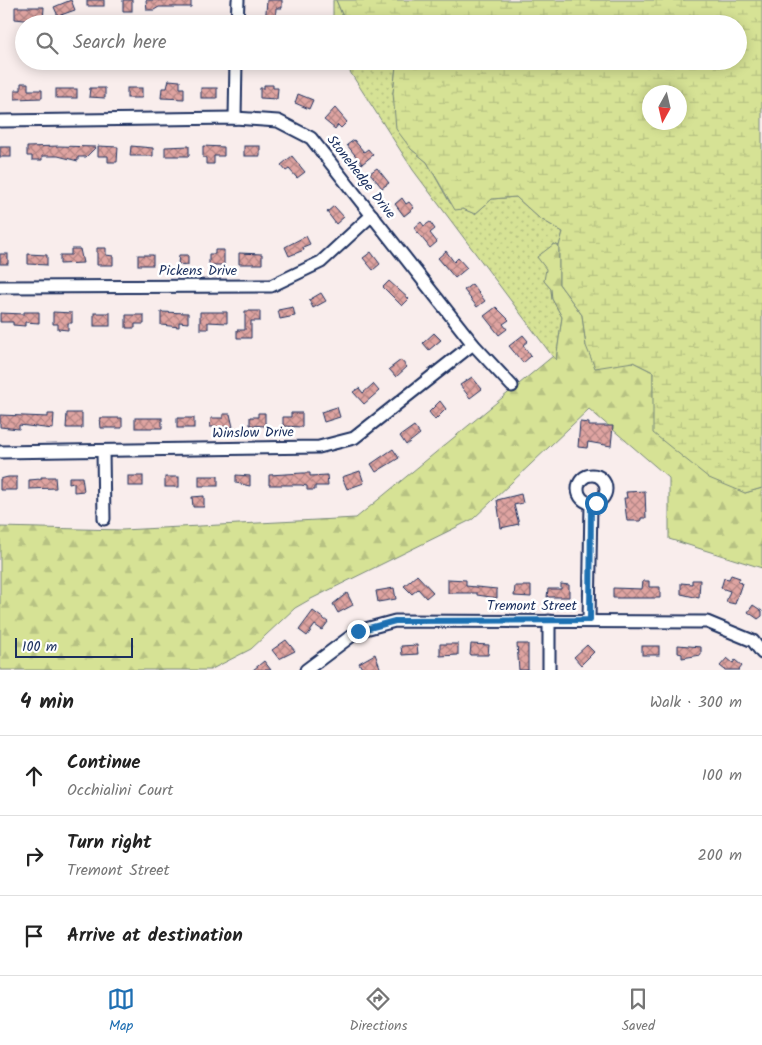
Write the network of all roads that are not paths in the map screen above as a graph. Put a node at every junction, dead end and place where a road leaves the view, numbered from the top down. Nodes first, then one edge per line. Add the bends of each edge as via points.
1 (238, 0) edge
2 (238, 15) edge
3 (236, 70) edge
4 (235, 118) junction
5 (0, 121) edge
6 (372, 215) junction
7 (0, 287) edge
8 (473, 344) junction
9 (512, 386) dead end
10 (103, 451) junction
11 (0, 452) edge
12 (591, 503) dead end
13 (104, 519) dead end
14 (590, 620) junction
15 (549, 621) junction
16 (762, 654) edge
17 (306, 670) edge
18 (549, 670) edge

1 - 2 street
3 - 4 street
4 - 5 street, Stonehedge Drive
4 - 6 street, Stonehedge Drive via 278,121 312,138
6 - 7 street, Pickens Drive via 321,262 271,286
6 - 8 street, Stonehedge Drive
8 - 9 street, Stonehedge Drive
8 - 10 street, Winslow Drive via 354,438 319,447
10 - 11 street, Winslow Drive
10 - 13 street
12 - 14 street
14 - 15 street, Tremont Street
14 - 16 street, Tremont Street via 707,622 753,641
15 - 17 street, Tremont Street via 395,621 358,631
15 - 18 street

